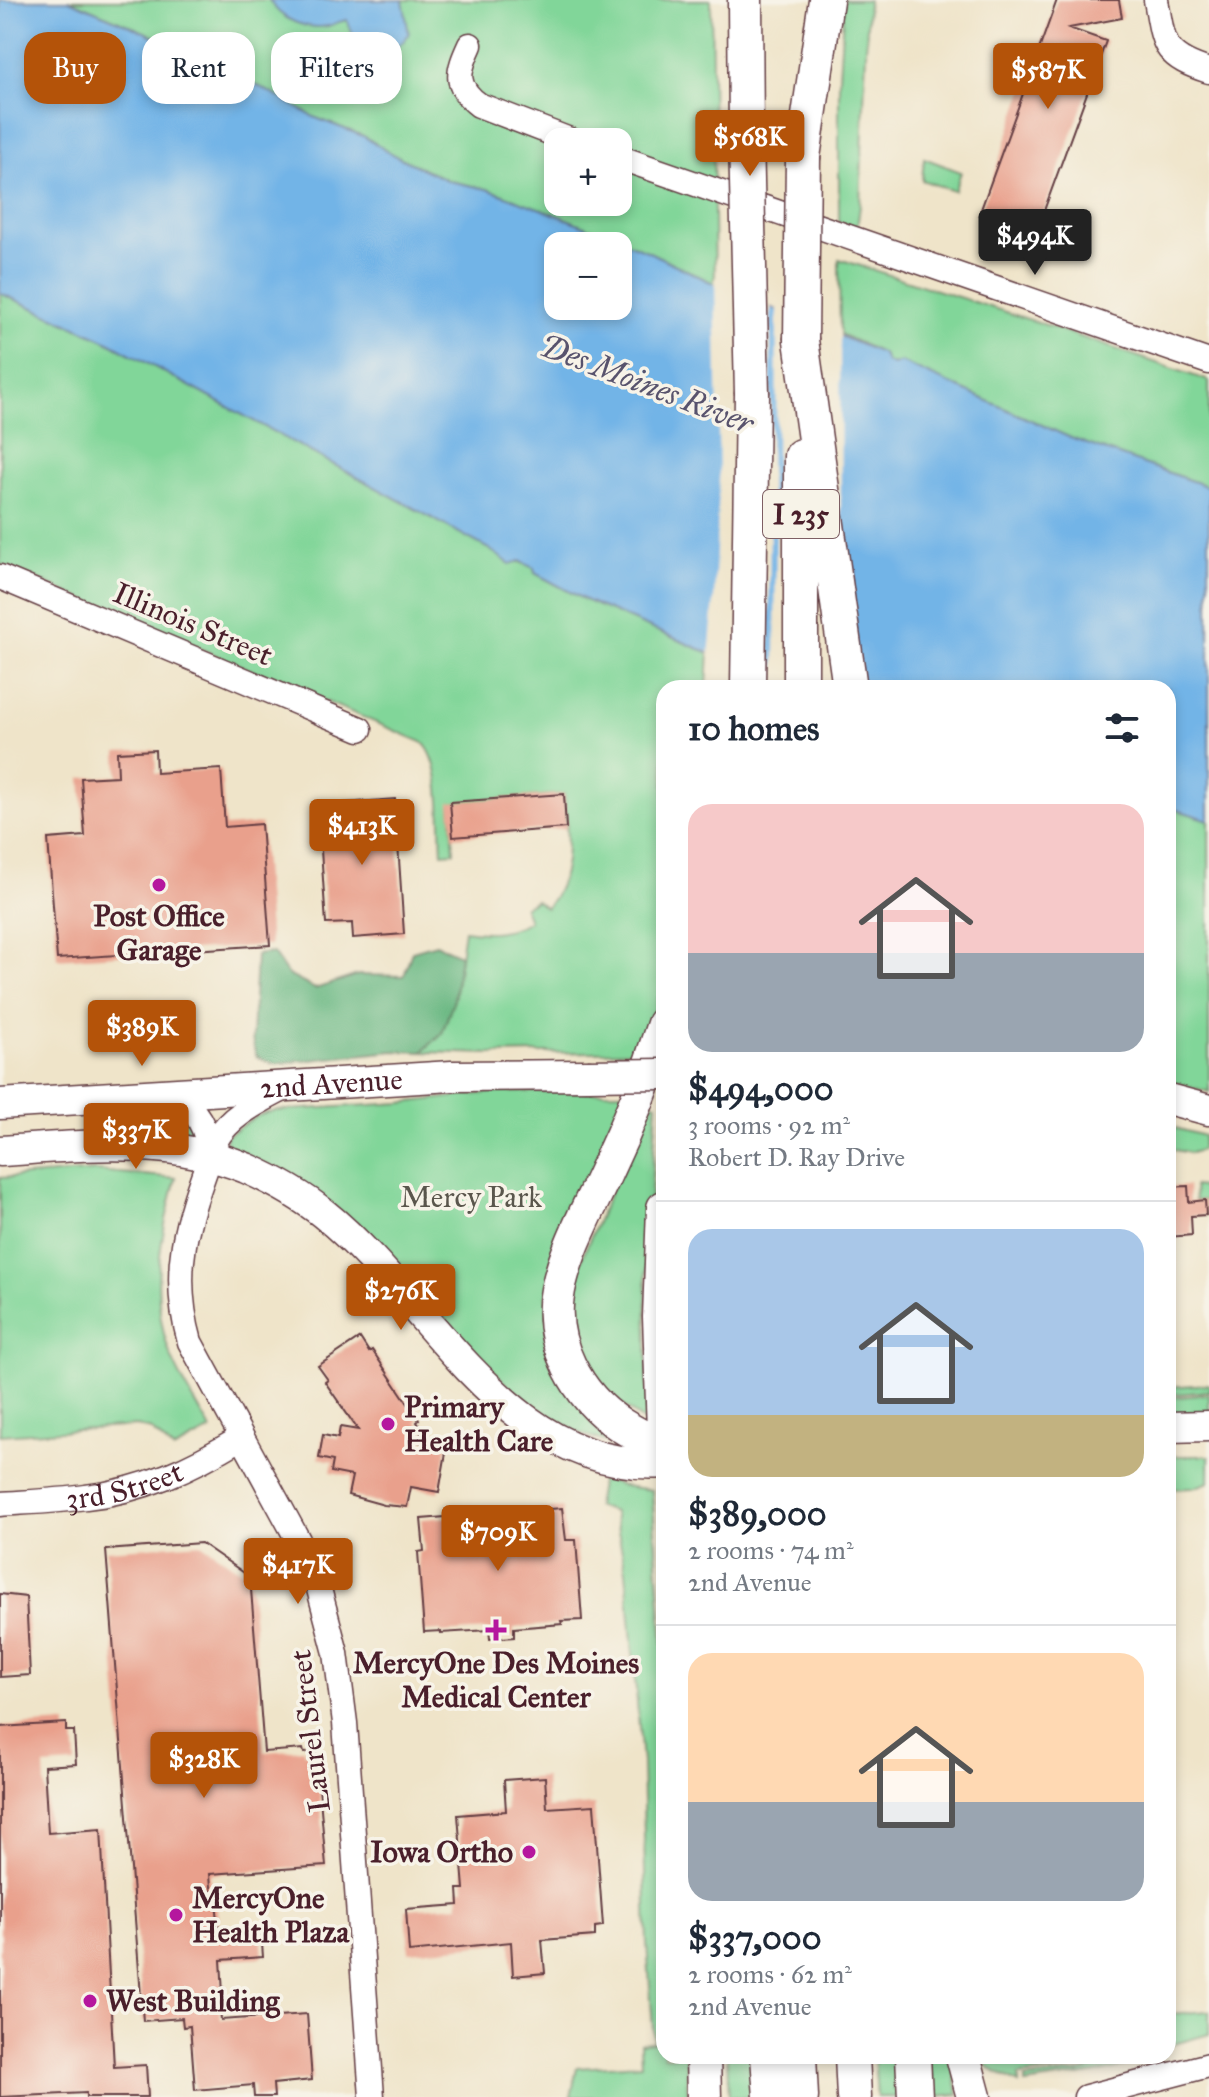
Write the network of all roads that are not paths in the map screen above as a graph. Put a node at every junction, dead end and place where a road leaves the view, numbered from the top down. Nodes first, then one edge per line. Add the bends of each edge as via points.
1 (802, 0) edge
2 (826, 0) edge
3 (1156, 0) edge
4 (745, 2) edge
5 (470, 45) dead end
6 (1209, 71) edge
7 (544, 130) edge
8 (803, 157) junction
9 (632, 162) edge
10 (801, 340) junction
11 (1209, 362) edge
12 (0, 577) edge
13 (750, 637) junction
14 (728, 680) edge
15 (748, 680) edge
16 (801, 680) edge
17 (849, 680) edge
18 (360, 729) dead end
19 (656, 1048) edge
20 (656, 1074) edge
21 (288, 1086) junction
22 (173, 1093) junction
23 (86, 1098) junction
24 (1176, 1101) edge
25 (0, 1104) edge
26 (1209, 1110) edge
27 (65, 1147) junction
28 (0, 1151) edge
29 (210, 1156) junction
30 (1209, 1426) edge
31 (1176, 1427) edge
32 (241, 1438) junction
33 (656, 1444) edge
34 (656, 1463) edge
35 (0, 1504) edge
36 (703, 2064) edge
37 (769, 2064) edge
38 (799, 2064) edge
39 (852, 2064) edge
40 (913, 2064) edge
41 (965, 2064) edge
42 (1209, 2065) edge
43 (372, 2097) edge
44 (704, 2097) edge
45 (771, 2097) edge
46 (801, 2097) edge
47 (854, 2097) edge
48 (915, 2097) edge
49 (974, 2097) edge
50 (1086, 2097) edge

1 - 8 highway, I 235
2 - 8 highway
3 - 6 street via 1163,38 1176,58
4 - 13 highway, I 235, bridge
5 - 7 street via 459,74 470,98
8 - 10 highway, I 235, bridge
9 - 11 street
10 - 16 highway, I 235
10 - 17 highway
12 - 18 street, Illinois Street
13 - 14 highway
13 - 15 highway, I 235
19 - 33 highway via 557,1290 562,1351 582,1389 619,1424
20 - 21 main road, 2nd Avenue, bridge via 452,1076
21 - 22 main road, 2nd Avenue
21 - 29 street, Laurel Street via 223,1128
22 - 23 main road, 2nd Avenue
22 - 29 street via 203,1125
23 - 25 main road, 2nd Avenue
23 - 27 main road
24 - 26 main road
27 - 28 main road
27 - 29 main road via 136,1144
29 - 32 street, Laurel Street via 181,1253 179,1288 190,1342
29 - 34 main road via 281,1185 323,1213 523,1420 607,1460
30 - 31 main road
32 - 35 street, 3rd Street via 149,1483 88,1497
32 - 43 street, Laurel Street via 298,1540 319,1589 336,1653
36 - 44 highway
37 - 45 highway
38 - 46 highway
39 - 47 highway
40 - 48 highway
41 - 49 highway
42 - 50 street

